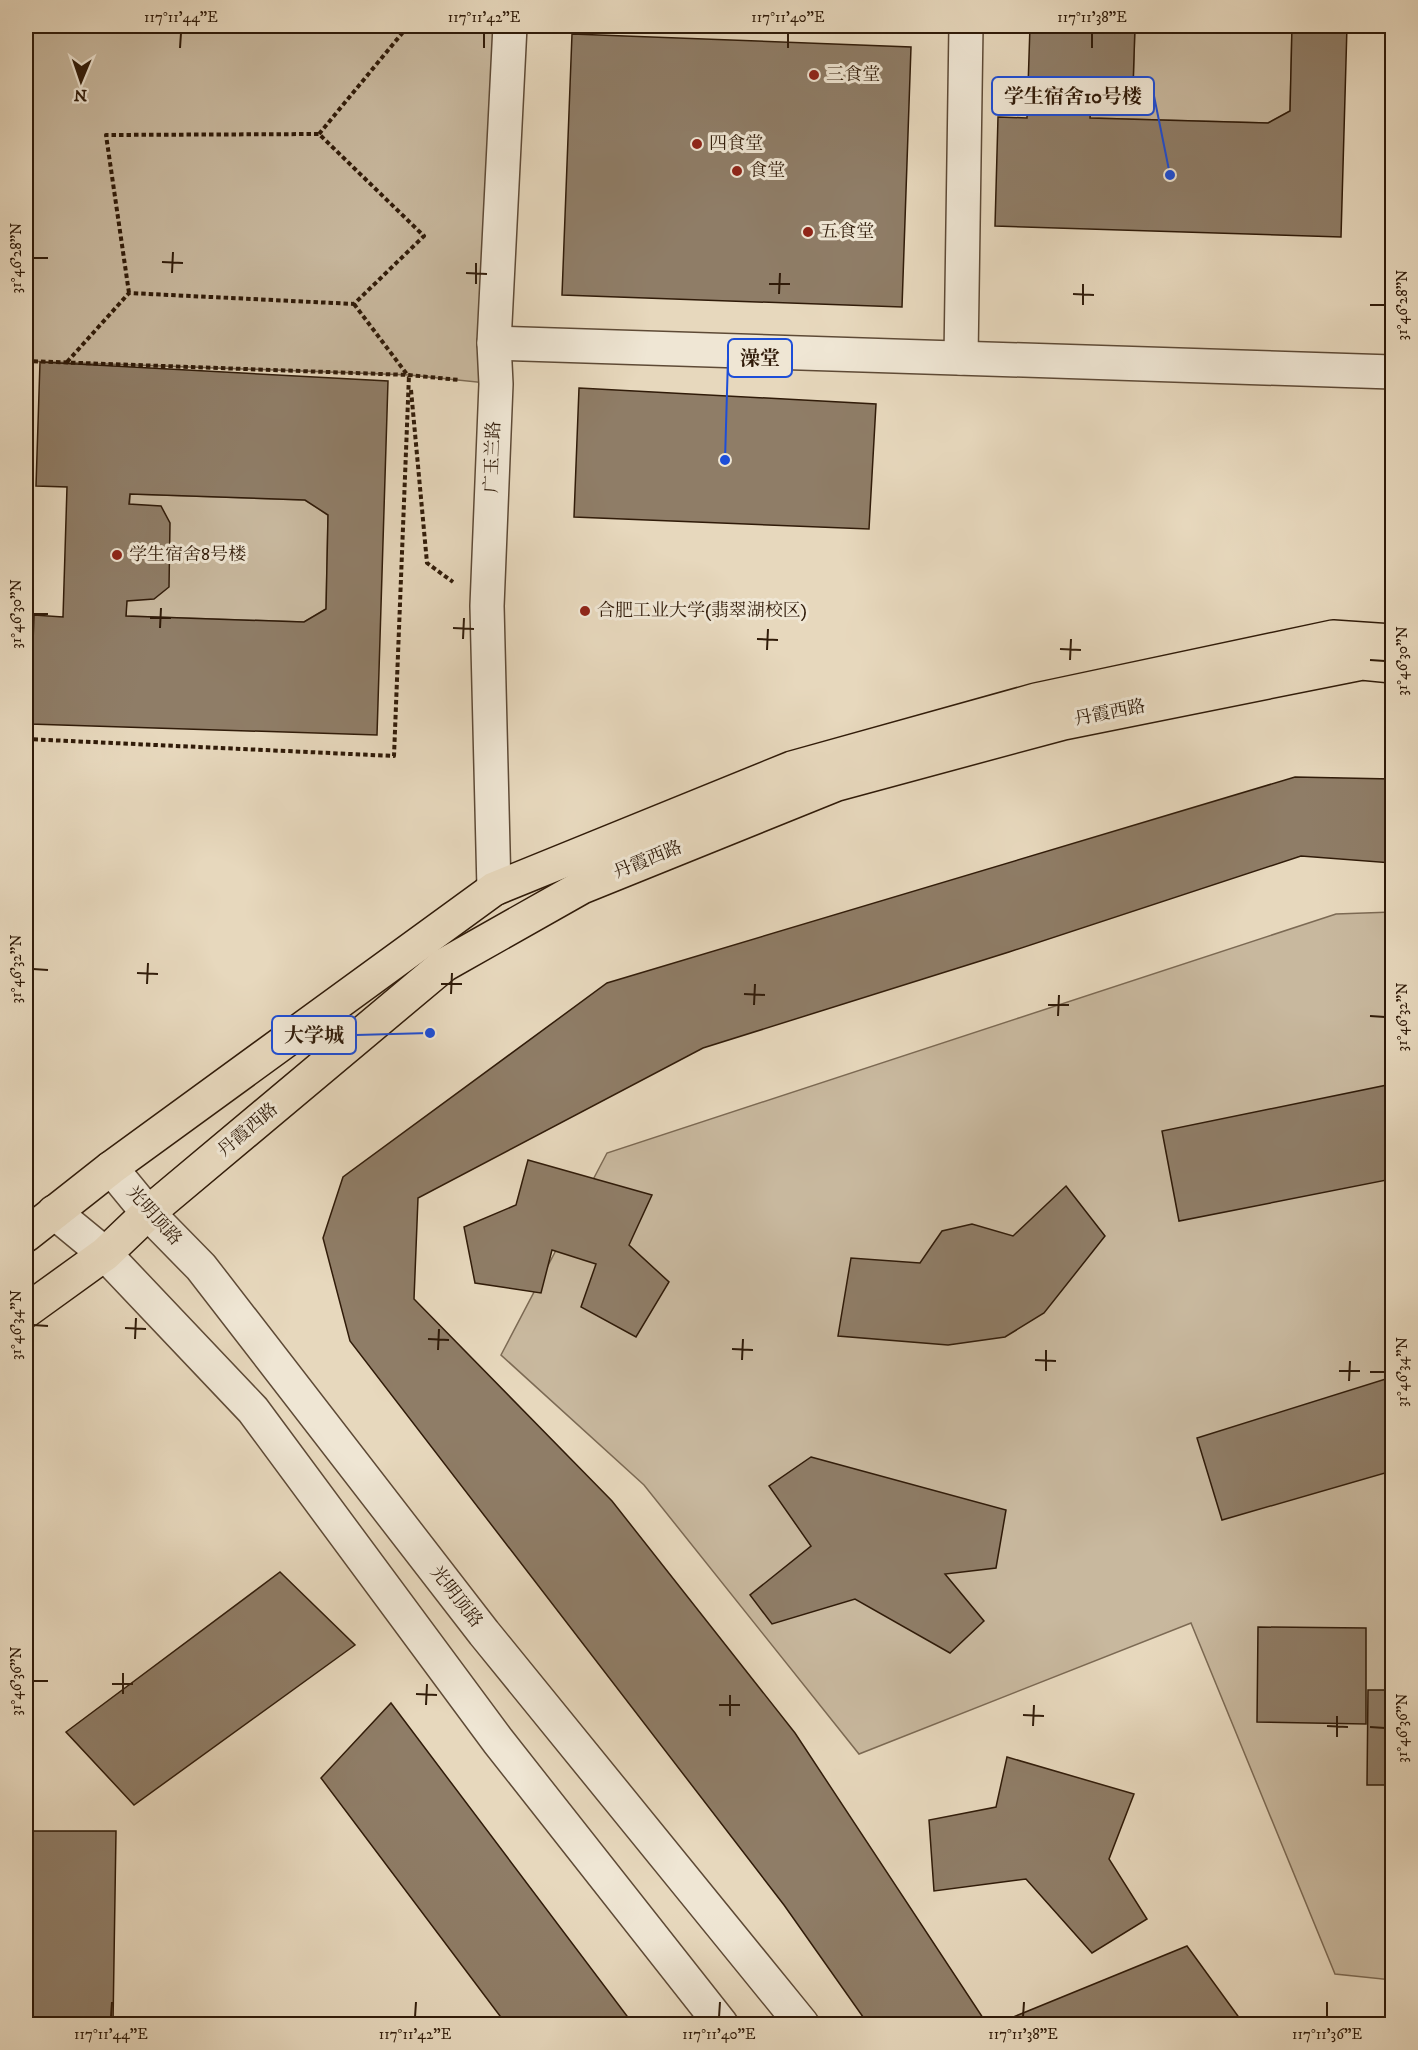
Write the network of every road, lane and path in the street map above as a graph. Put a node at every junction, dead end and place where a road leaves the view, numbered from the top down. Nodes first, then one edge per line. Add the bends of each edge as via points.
1 (27, 26) edge
2 (408, 26) edge
3 (510, 26) edge
4 (966, 26) edge
5 (26, 61) edge
6 (318, 134) junction
7 (129, 293) junction
8 (354, 304) junction
9 (494, 343) junction
10 (960, 358) junction
11 (26, 361) edge
12 (67, 362) junction
13 (1392, 372) edge
14 (409, 375) junction
15 (496, 384) junction
16 (488, 606) junction
17 (1392, 641) edge
18 (1392, 666) edge
19 (26, 739) edge
20 (494, 889) junction
21 (111, 1168) junction
22 (54, 1212) junction
23 (148, 1213) junction
24 (26, 1235) edge
25 (105, 1254) junction
26 (26, 1311) edge
27 (721, 2025) edge
28 (802, 2025) edge

1 - 5 path
2 - 6 path
3 - 9 street, 广玉兰路
4 - 10 street
6 - 7 path via 106,135
6 - 8 path via 424,236
7 - 8 path
7 - 12 path
8 - 14 path
9 - 10 street
9 - 15 street, 广玉兰路
10 - 13 street
11 - 12 path
12 - 14 path
14 - 15 path
14 - 16 path via 427,563
14 - 19 path via 394,756
15 - 16 street, 广玉兰路
16 - 20 street, 广玉兰路
17 - 20 main road, 丹霞西路 via 1333,637 1024,704 792,768
18 - 23 main road, 丹霞西路 via 1362,663 1051,726 837,784 582,887 444,965
20 - 21 main road, 丹霞西路
21 - 22 main road, 丹霞西路
21 - 23 street, 光明顶路
22 - 24 main road, 丹霞西路
22 - 25 street
23 - 25 main road, 丹霞西路
23 - 28 street, 光明顶路 via 201,1267 484,1633
25 - 26 main road, 丹霞西路
25 - 27 street via 253,1410 498,1741

